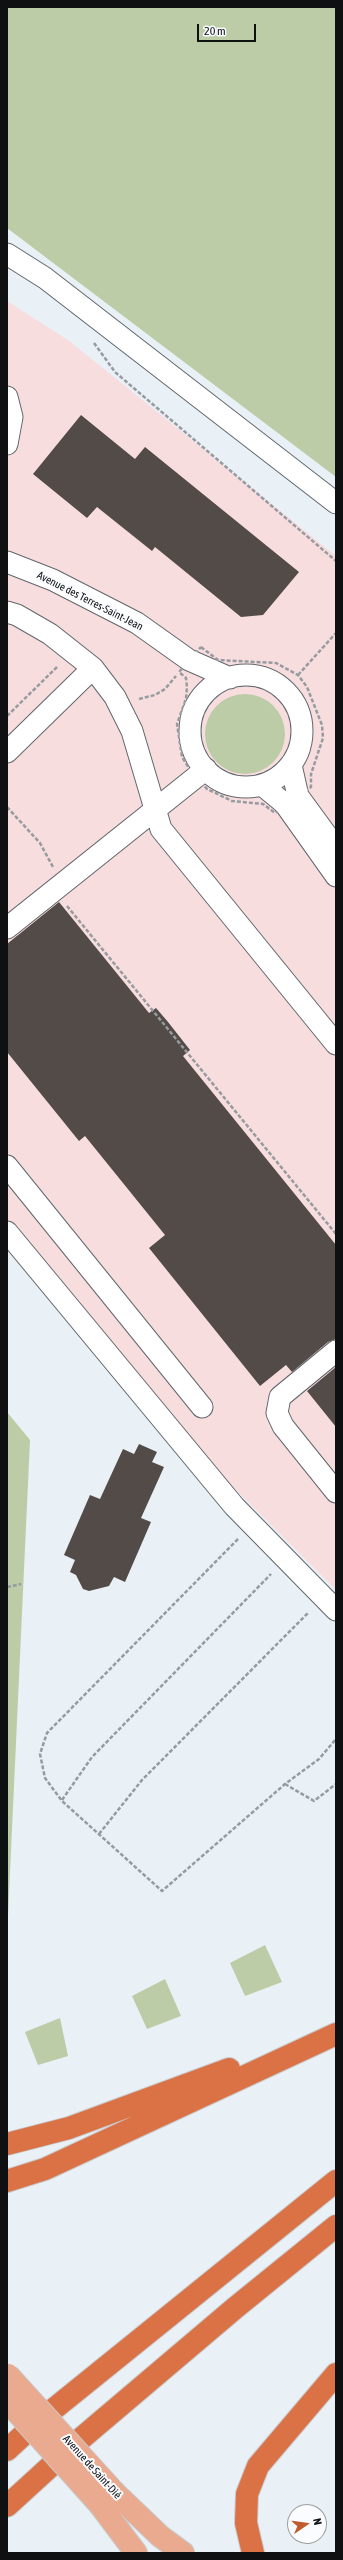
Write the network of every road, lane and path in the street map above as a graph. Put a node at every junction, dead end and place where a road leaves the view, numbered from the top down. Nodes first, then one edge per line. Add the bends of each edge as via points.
1 (7, 254) edge
2 (91, 340) dead end
3 (7, 397) edge
4 (7, 444) edge
5 (336, 504) edge
6 (336, 561) edge
7 (7, 562) edge
8 (7, 612) edge
9 (336, 633) edge
10 (63, 662) dead end
11 (184, 666) junction
12 (93, 668) junction
13 (298, 675) junction
14 (230, 678) junction
15 (203, 696) junction
16 (118, 704) junction
17 (7, 716) edge
18 (7, 752) edge
19 (291, 765) junction
20 (201, 773) junction
21 (262, 785) junction
22 (292, 800) junction
23 (7, 807) edge
24 (154, 811) junction
25 (336, 848) edge
26 (72, 876) junction
27 (336, 876) edge
28 (54, 890) junction
29 (7, 928) edge
30 (336, 1044) edge
31 (7, 1166) edge
32 (7, 1232) edge
33 (336, 1234) edge
34 (336, 1351) edge
35 (202, 1407) dead end
36 (336, 1492) edge
37 (252, 1525) junction
38 (286, 1559) junction
39 (21, 1584) dead end
40 (7, 1587) edge
41 (330, 1604) edge
42 (336, 1739) edge
43 (285, 1784) junction
44 (336, 1784) edge
45 (62, 1800) junction
46 (99, 1834) junction
47 (336, 2034) edge
48 (316, 2042) junction
49 (7, 2144) edge
50 (336, 2181) edge
51 (7, 2182) edge
52 (336, 2226) edge
53 (336, 2374) edge
54 (7, 2375) edge
55 (7, 2401) edge
56 (7, 2450) edge
57 (108, 2499) junction
58 (7, 2506) edge
59 (136, 2553) edge
60 (183, 2553) edge
61 (253, 2553) edge

1 - 5 street via 45,278
2 - 6 path via 115,372
3 - 4 street via 12,417
7 - 11 street, Avenue des Terres-Saint-Jean via 53,580 138,623
8 - 12 street via 50,634
9 - 13 path
10 - 17 path
11 - 13 path via 201,647 218,660 276,663
11 - 14 street, Avenue des Terres-Saint-Jean
11 - 15 street
11 - 16 path via 165,689 154,695
11 - 20 path via 187,687 177,724 178,739 182,757
12 - 16 street
12 - 18 street
13 - 22 path via 316,708 323,738 311,774 311,787
14 - 15 street via 215,685
14 - 19 street via 254,676 268,680 281,687 291,698 298,711 302,730 300,748
15 - 20 street via 195,710 191,725 192,741
16 - 24 street via 132,731
19 - 21 street via 282,774
19 - 22 street
20 - 21 street via 231,785
20 - 22 path via 207,789 232,801 263,804 275,813
20 - 24 street
21 - 22 street
22 - 25 street
22 - 27 street
23 - 26 path via 40,843 58,875
24 - 26 street
24 - 30 street via 160,829
26 - 28 street
28 - 29 street
28 - 33 path
31 - 35 street
32 - 37 street
34 - 36 street via 280,1397 277,1413 283,1426
37 - 38 street
37 - 45 path via 47,1732 40,1754 45,1778
38 - 41 street
38 - 45 path via 92,1757
39 - 40 path
41 - 46 path via 142,1780
42 - 43 path via 319,1758
43 - 44 path via 314,1801
43 - 46 path via 162,1891
45 - 46 path
47 - 48 highway
48 - 49 highway via 192,2081 69,2128
48 - 51 highway via 45,2169
50 - 56 highway
52 - 58 highway via 77,2442
53 - 61 highway via 258,2466 247,2494 246,2523
54 - 57 main road, Avenue de Saint-Dié, bridge
55 - 57 main road, Avenue de Saint-Dié, bridge
57 - 59 main road, Avenue de Saint-Dié
57 - 60 main road, Avenue de Saint-Dié

